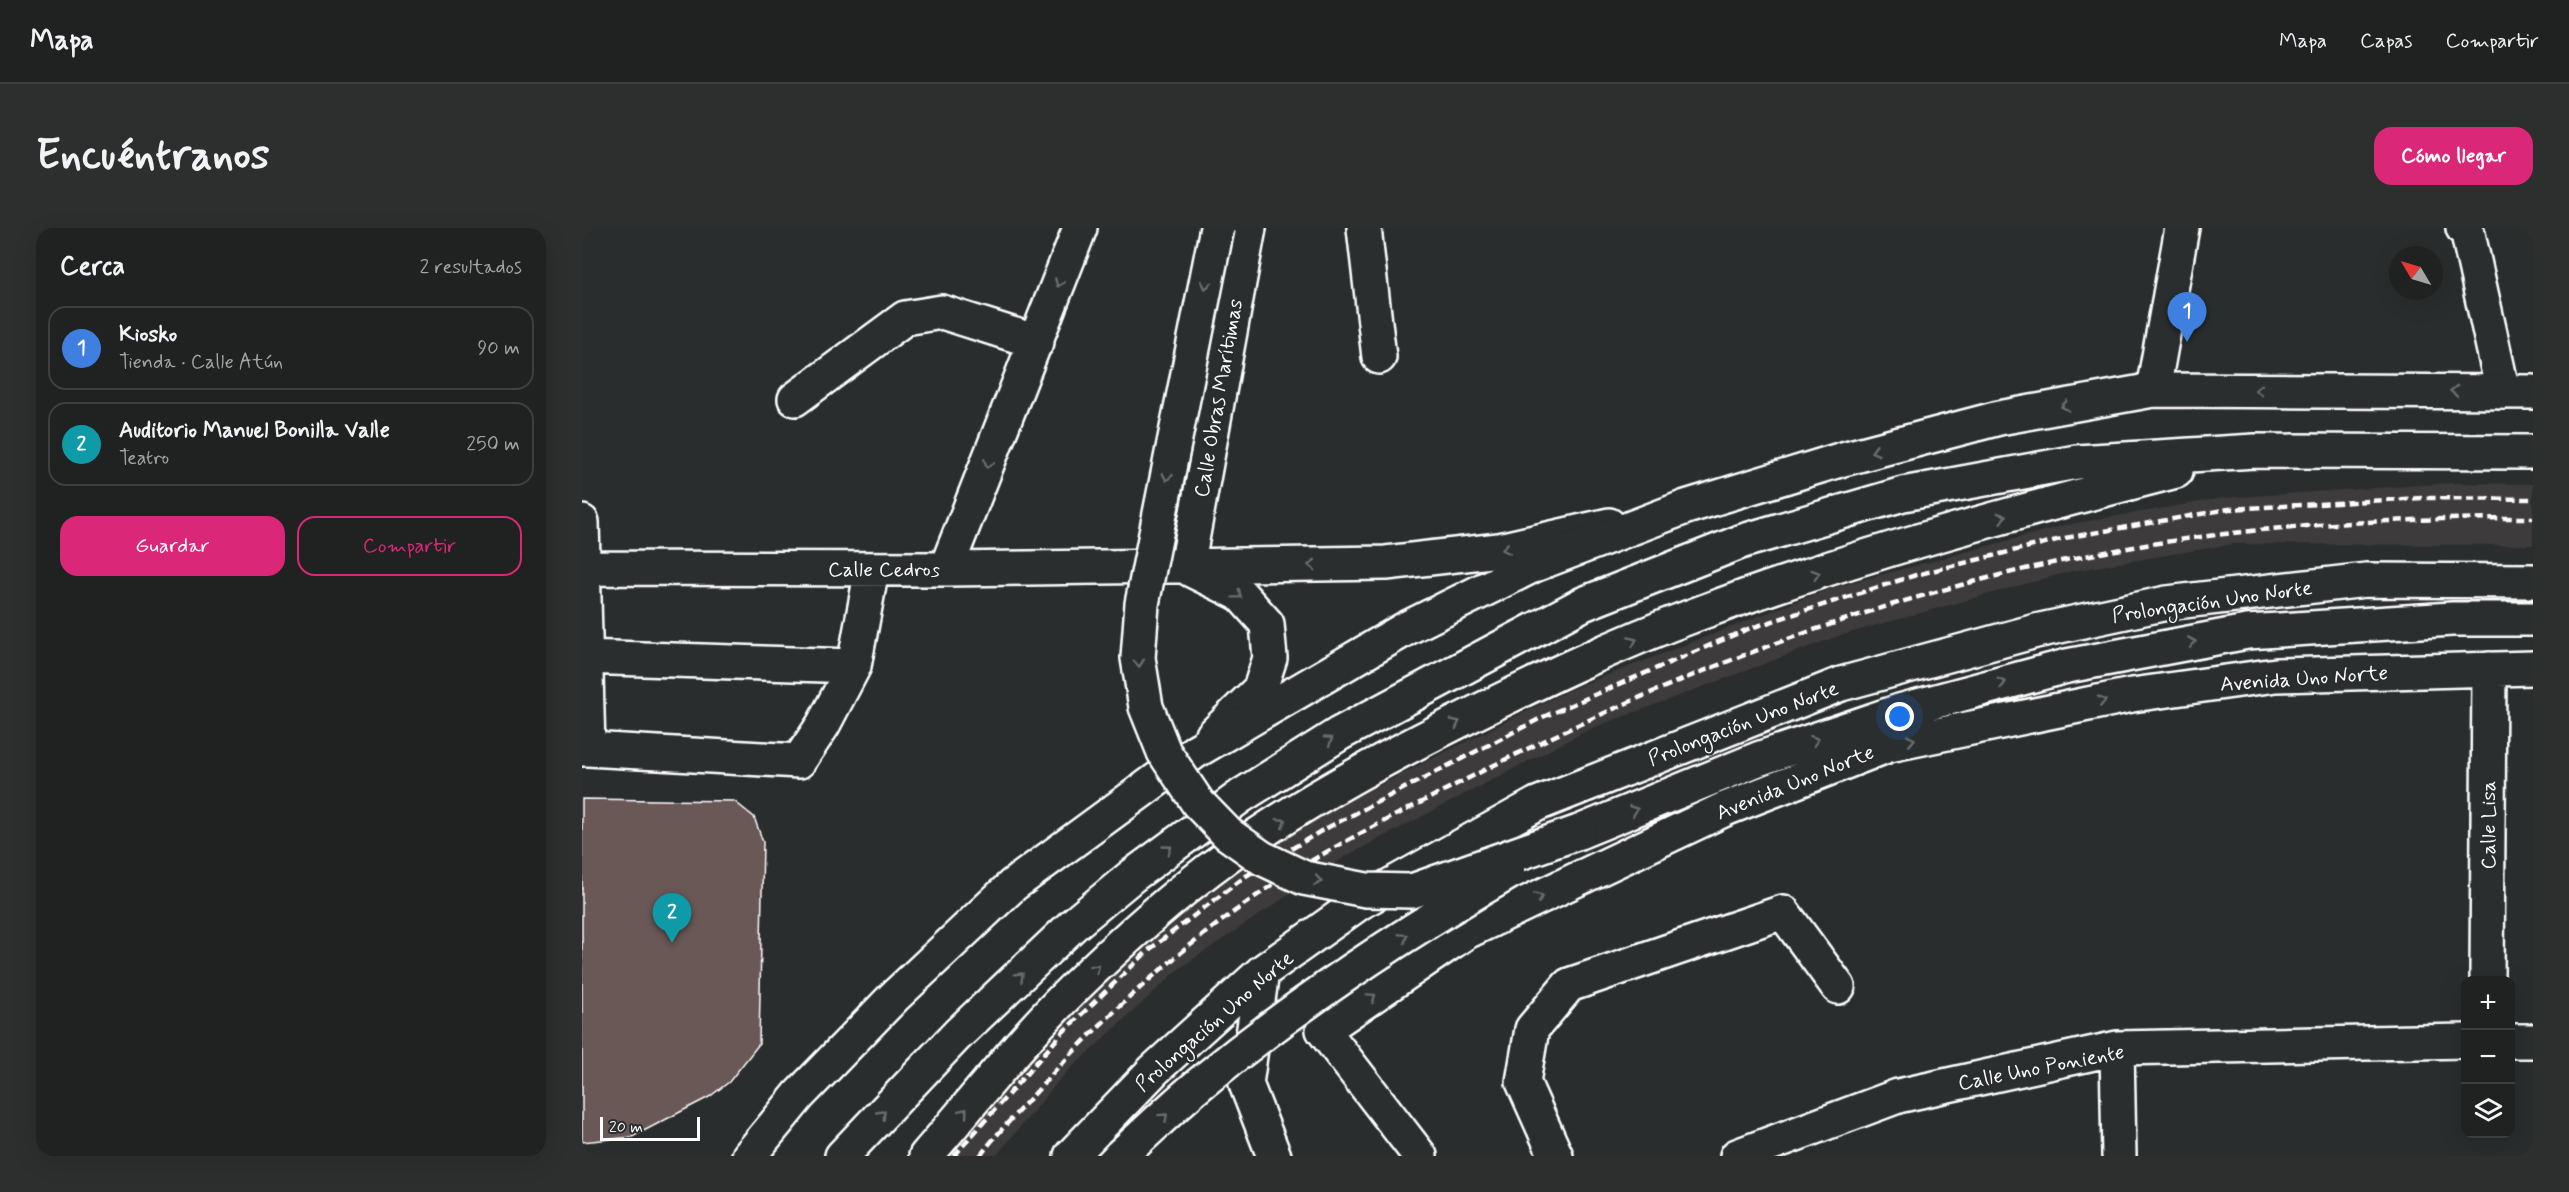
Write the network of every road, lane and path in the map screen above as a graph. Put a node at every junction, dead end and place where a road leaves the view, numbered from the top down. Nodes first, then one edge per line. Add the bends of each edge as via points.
1 (1080, 228) edge
2 (1217, 228) edge
3 (1249, 228) edge
4 (1364, 228) edge
5 (2182, 228) edge
6 (2463, 228) edge
7 (1037, 342) junction
8 (1379, 357) dead end
9 (2152, 390) junction
10 (2518, 392) edge
11 (795, 399) dead end
12 (2254, 451) junction
13 (2533, 452) edge
14 (1686, 507) junction
15 (582, 522) edge
16 (1187, 567) junction
17 (583, 568) edge
18 (872, 568) junction
19 (946, 569) junction
20 (2533, 581) edge
21 (2533, 619) edge
22 (584, 658) edge
23 (854, 666) junction
24 (2533, 668) edge
25 (2489, 669) junction
26 (585, 749) edge
27 (1196, 751) junction
28 (1580, 832) junction
29 (1262, 972) junction
30 (2487, 976) edge
31 (1838, 987) dead end
32 (2461, 1041) edge
33 (2515, 1041) edge
34 (2533, 1041) edge
35 (2117, 1048) junction
36 (748, 1156) edge
37 (842, 1156) edge
38 (926, 1156) edge
39 (1071, 1156) edge
40 (1120, 1156) edge
41 (1274, 1156) edge
42 (1420, 1156) edge
43 (1556, 1156) edge
44 (1737, 1156) edge
45 (2119, 1156) edge

1 -> 7 street
2 -> 28 street, bridge via 1142,604 1138,658 1146,706 1164,752 1198,803 1228,834 1262,858 1304,878 1366,890 1412,891
3 - 16 street, Calle Obras Marítimas
4 - 8 street
5 - 9 street
6 - 10 street
7 - 11 street via 942,312 905,318
7 -> 19 street
10 -> 9 street
9 -> 14 street via 1999,418 1843,459
12 - 13 street
37 -> 12 street via 957,1035 1073,925 1132,876 1240,796 1339,734 1583,604 1743,541 1903,494 2077,462
38 -> 12 street via 1069,992 1143,924 1226,857 1403,749 1540,681 1698,613 1936,536
14 -> 16 street, Calle Cedros via 1499,550 1386,563
14 - 27 street via 1534,565 1407,628
15 - 17 street
16 - 19 street, Calle Cedros
16 -> 27 street via 1240,594 1266,624 1270,658 1260,689
17 - 18 street, Calle Cedros
17 - 22 street
18 - 19 street, Calle Cedros
18 - 23 street
20 - 29 street, Prolongación Uno Norte via 2366,580 2167,603 2036,631 1841,684 1537,804 1359,903
28 -> 21 street via 1758,759 1903,710 2067,666 2247,632
22 - 23 street
22 - 26 street
23 - 26 street via 799,761
24 - 25 street, Avenida Uno Norte
25 - 30 street, Calle Lisa
42 -> 25 street, Avenida Uno Norte via 1323,1030 1466,932 1725,809 1888,745 2132,695 2276,675
27 - 36 street via 1012,885 886,1005
40 -> 28 street, bridge via 1201,1083 1300,1007 1445,910
29 - 39 street, Prolongación Uno Norte via 1154,1070
29 - 41 street via 1246,1084
31 - 43 street via 1783,912 1569,985 1532,1029 1523,1082
32 - 35 street, Calle Uno Poniente
33 - 34 street
35 - 44 street, Calle Uno Poniente via 1898,1096
35 - 45 street

